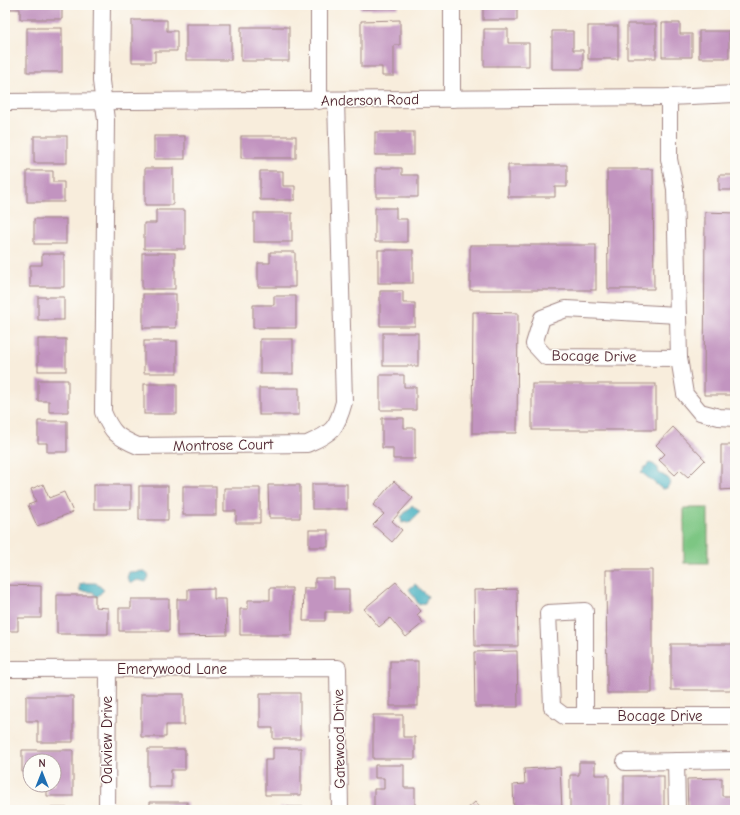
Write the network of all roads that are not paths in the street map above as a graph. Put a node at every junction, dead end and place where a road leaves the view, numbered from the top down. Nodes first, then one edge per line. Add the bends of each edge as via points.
1 (102, 5) edge
2 (319, 5) edge
3 (452, 5) edge
4 (735, 94) edge
5 (669, 97) junction
6 (452, 99) junction
7 (336, 100) junction
8 (319, 101) junction
9 (5, 102) edge
10 (104, 102) junction
11 (678, 315) junction
12 (679, 358) junction
13 (735, 418) edge
14 (338, 668) joint
15 (5, 669) edge
16 (108, 669) junction
17 (585, 716) junction
18 (735, 716) edge
19 (735, 760) edge
20 (676, 761) junction
21 (625, 762) dead end
22 (107, 810) edge
23 (340, 810) edge
24 (677, 810) edge

1 - 10 street, Montrose Court via 101,81
2 - 8 street
3 - 6 street
4 - 5 street, Anderson Road
5 - 6 street, Anderson Road
5 - 11 street via 669,159 675,189
6 - 7 street, Anderson Road
7 - 8 street, Anderson Road
7 - 10 street, Montrose Court via 344,402 338,423 324,436 307,444 138,446 120,438 109,425 103,412 106,120
8 - 10 street, Anderson Road
9 - 10 street, Anderson Road
11 - 12 street
11 - 12 street, Bocage Drive via 566,309 542,318 534,344 546,357
12 - 13 street via 685,394 700,412
14 - 16 street, Emerywood Lane
14 - 23 street, Gatewood Drive
15 - 16 street, Emerywood Lane
16 - 22 street, Oakview Drive
17 - 17 street, Bocage Drive via 564,716 552,707 548,613 585,611
17 - 18 street, Bocage Drive
19 - 20 street
20 - 21 street
20 - 24 street

